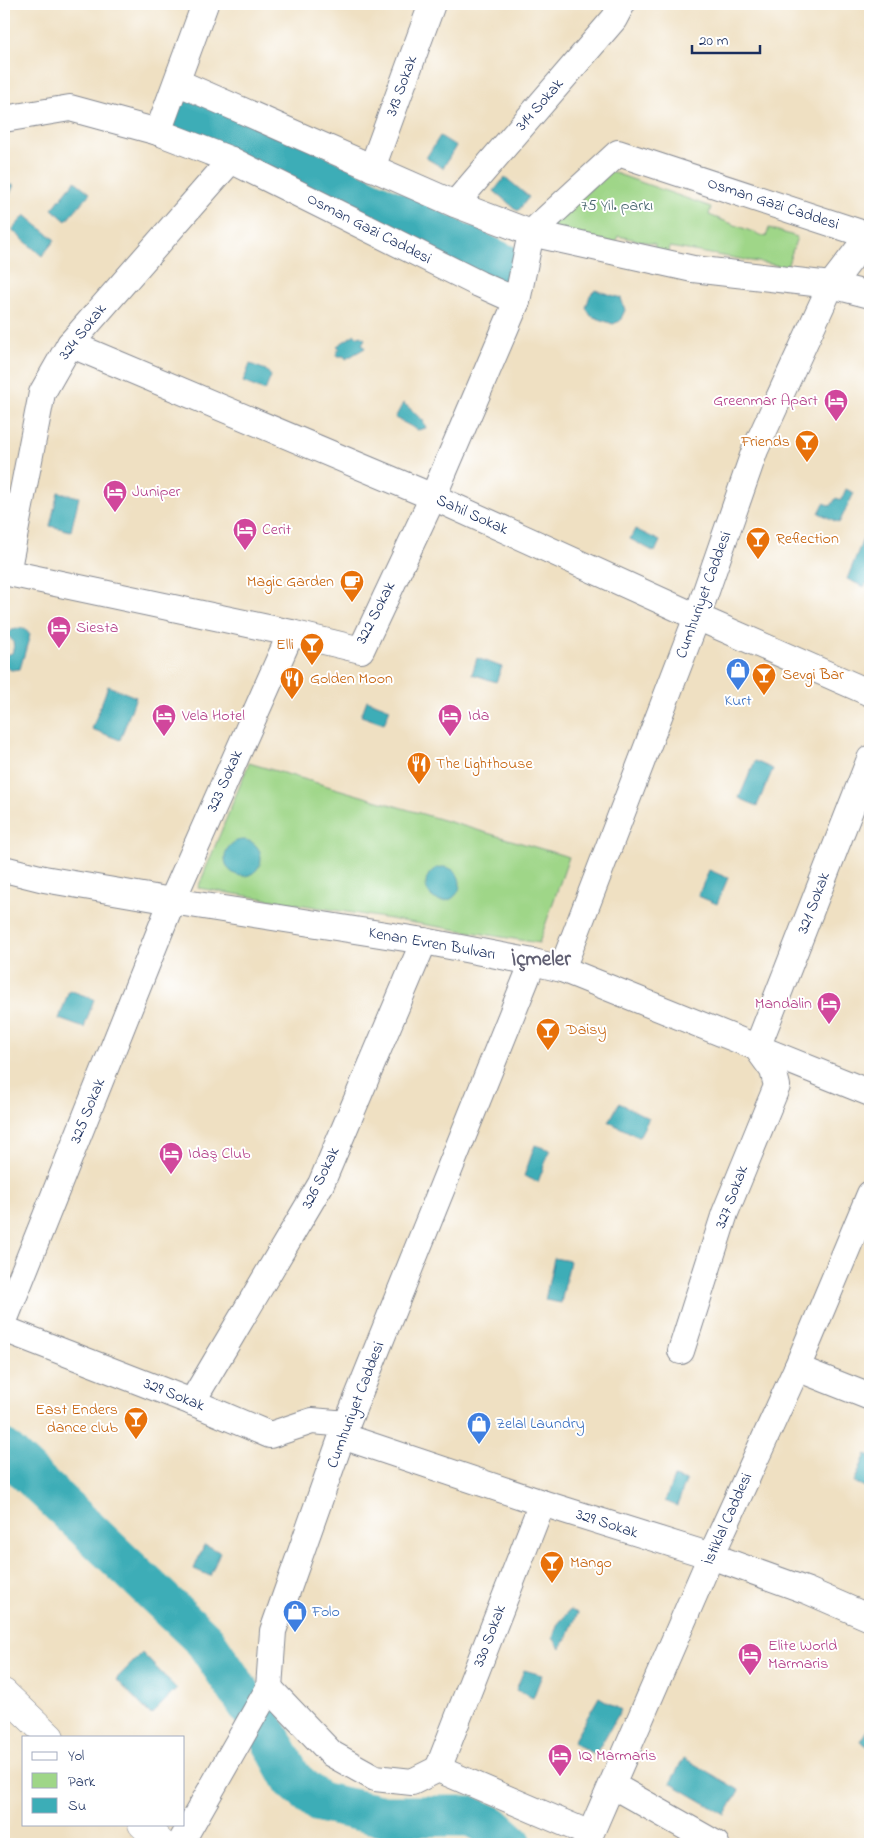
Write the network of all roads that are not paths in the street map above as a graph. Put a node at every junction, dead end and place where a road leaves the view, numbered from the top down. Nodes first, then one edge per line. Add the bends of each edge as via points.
1 (205, 4) edge
2 (432, 4) edge
3 (622, 4) edge
4 (177, 82) junction
5 (4, 119) edge
6 (158, 132) junction
7 (231, 160) junction
8 (372, 168) junction
9 (455, 204) junction
10 (531, 233) junction
11 (870, 235) edge
12 (831, 285) junction
13 (870, 295) edge
14 (517, 300) junction
15 (70, 344) junction
16 (433, 497) junction
17 (5, 573) edge
18 (697, 617) junction
19 (291, 633) junction
20 (870, 693) edge
21 (870, 759) edge
22 (4, 869) edge
23 (172, 901) junction
24 (424, 941) junction
25 (533, 962) junction
26 (562, 969) junction
27 (757, 1048) junction
28 (870, 1093) edge
29 (870, 1194) edge
30 (4, 1321) edge
31 (4, 1329) edge
32 (681, 1351) dead end
33 (797, 1368) junction
34 (870, 1396) edge
35 (192, 1402) junction
36 (344, 1430) junction
37 (542, 1503) junction
38 (711, 1556) junction
39 (870, 1618) edge
40 (269, 1688) junction
41 (4, 1693) edge
42 (49, 1736) edge
43 (438, 1769) junction
44 (612, 1784) junction
45 (588, 1839) edge
46 (180, 1844) edge
47 (716, 1844) edge

1 - 4 street
2 - 8 street, 313 Sokak
3 - 9 street, 314 Sokak via 614,19
4 - 6 street
4 - 8 street
5 - 6 street, Osman Gazi Caddesi via 70,108
6 - 7 street, Osman Gazi Caddesi
7 - 14 street, Osman Gazi Caddesi
7 - 15 street, 324 Sokak
8 - 9 street
9 - 10 street
10 - 11 street, Osman Gazi Caddesi via 618,153
10 - 12 street via 693,269
10 - 14 street
11 - 12 street, Cumhuriyet Caddesi
12 - 13 street
12 - 18 street, Cumhuriyet Caddesi via 755,450
14 - 16 street, 322 Sokak
15 - 16 street, Sahil Sokak
15 - 17 street, 324 Sokak via 42,392
16 - 18 street, Sahil Sokak
16 - 19 street, 322 Sokak via 361,650
17 - 19 street, 322 Sokak
18 - 20 street, Sahil Sokak
18 - 26 street, Cumhuriyet Caddesi
19 - 23 street, 323 Sokak
21 - 27 street, 321 Sokak
22 - 23 street, Kenan Evren Bulvarı
23 - 24 street, Kenan Evren Bulvarı
23 - 30 street, 325 Sokak
24 - 25 street, Kenan Evren Bulvarı
24 - 35 street, 326 Sokak via 321,1184
25 - 26 street, Kenan Evren Bulvarı
25 - 36 street, Cumhuriyet Caddesi
26 - 27 street, Kenan Evren Bulvarı
27 - 28 street, Kenan Evren Bulvarı
27 - 32 street, 327 Sokak via 773,1070 777,1086 725,1213
29 - 33 street, İstiklal Caddesi
31 - 35 street, 329 Sokak
33 - 34 street
33 - 38 street, İstiklal Caddesi
35 - 36 street, 329 Sokak via 270,1435 312,1421
36 - 37 street, 329 Sokak
36 - 40 street, Cumhuriyet Caddesi via 274,1631
37 - 38 street, 329 Sokak
37 - 43 street, 330 Sokak
38 - 39 street, 329 Sokak via 808,1590
38 - 44 street, İstiklal Caddesi
40 - 43 street via 332,1754 375,1778 412,1782
40 - 46 street, Cumhuriyet Caddesi
41 - 42 street
43 - 45 street
44 - 45 street, İstiklal Caddesi
44 - 47 street

